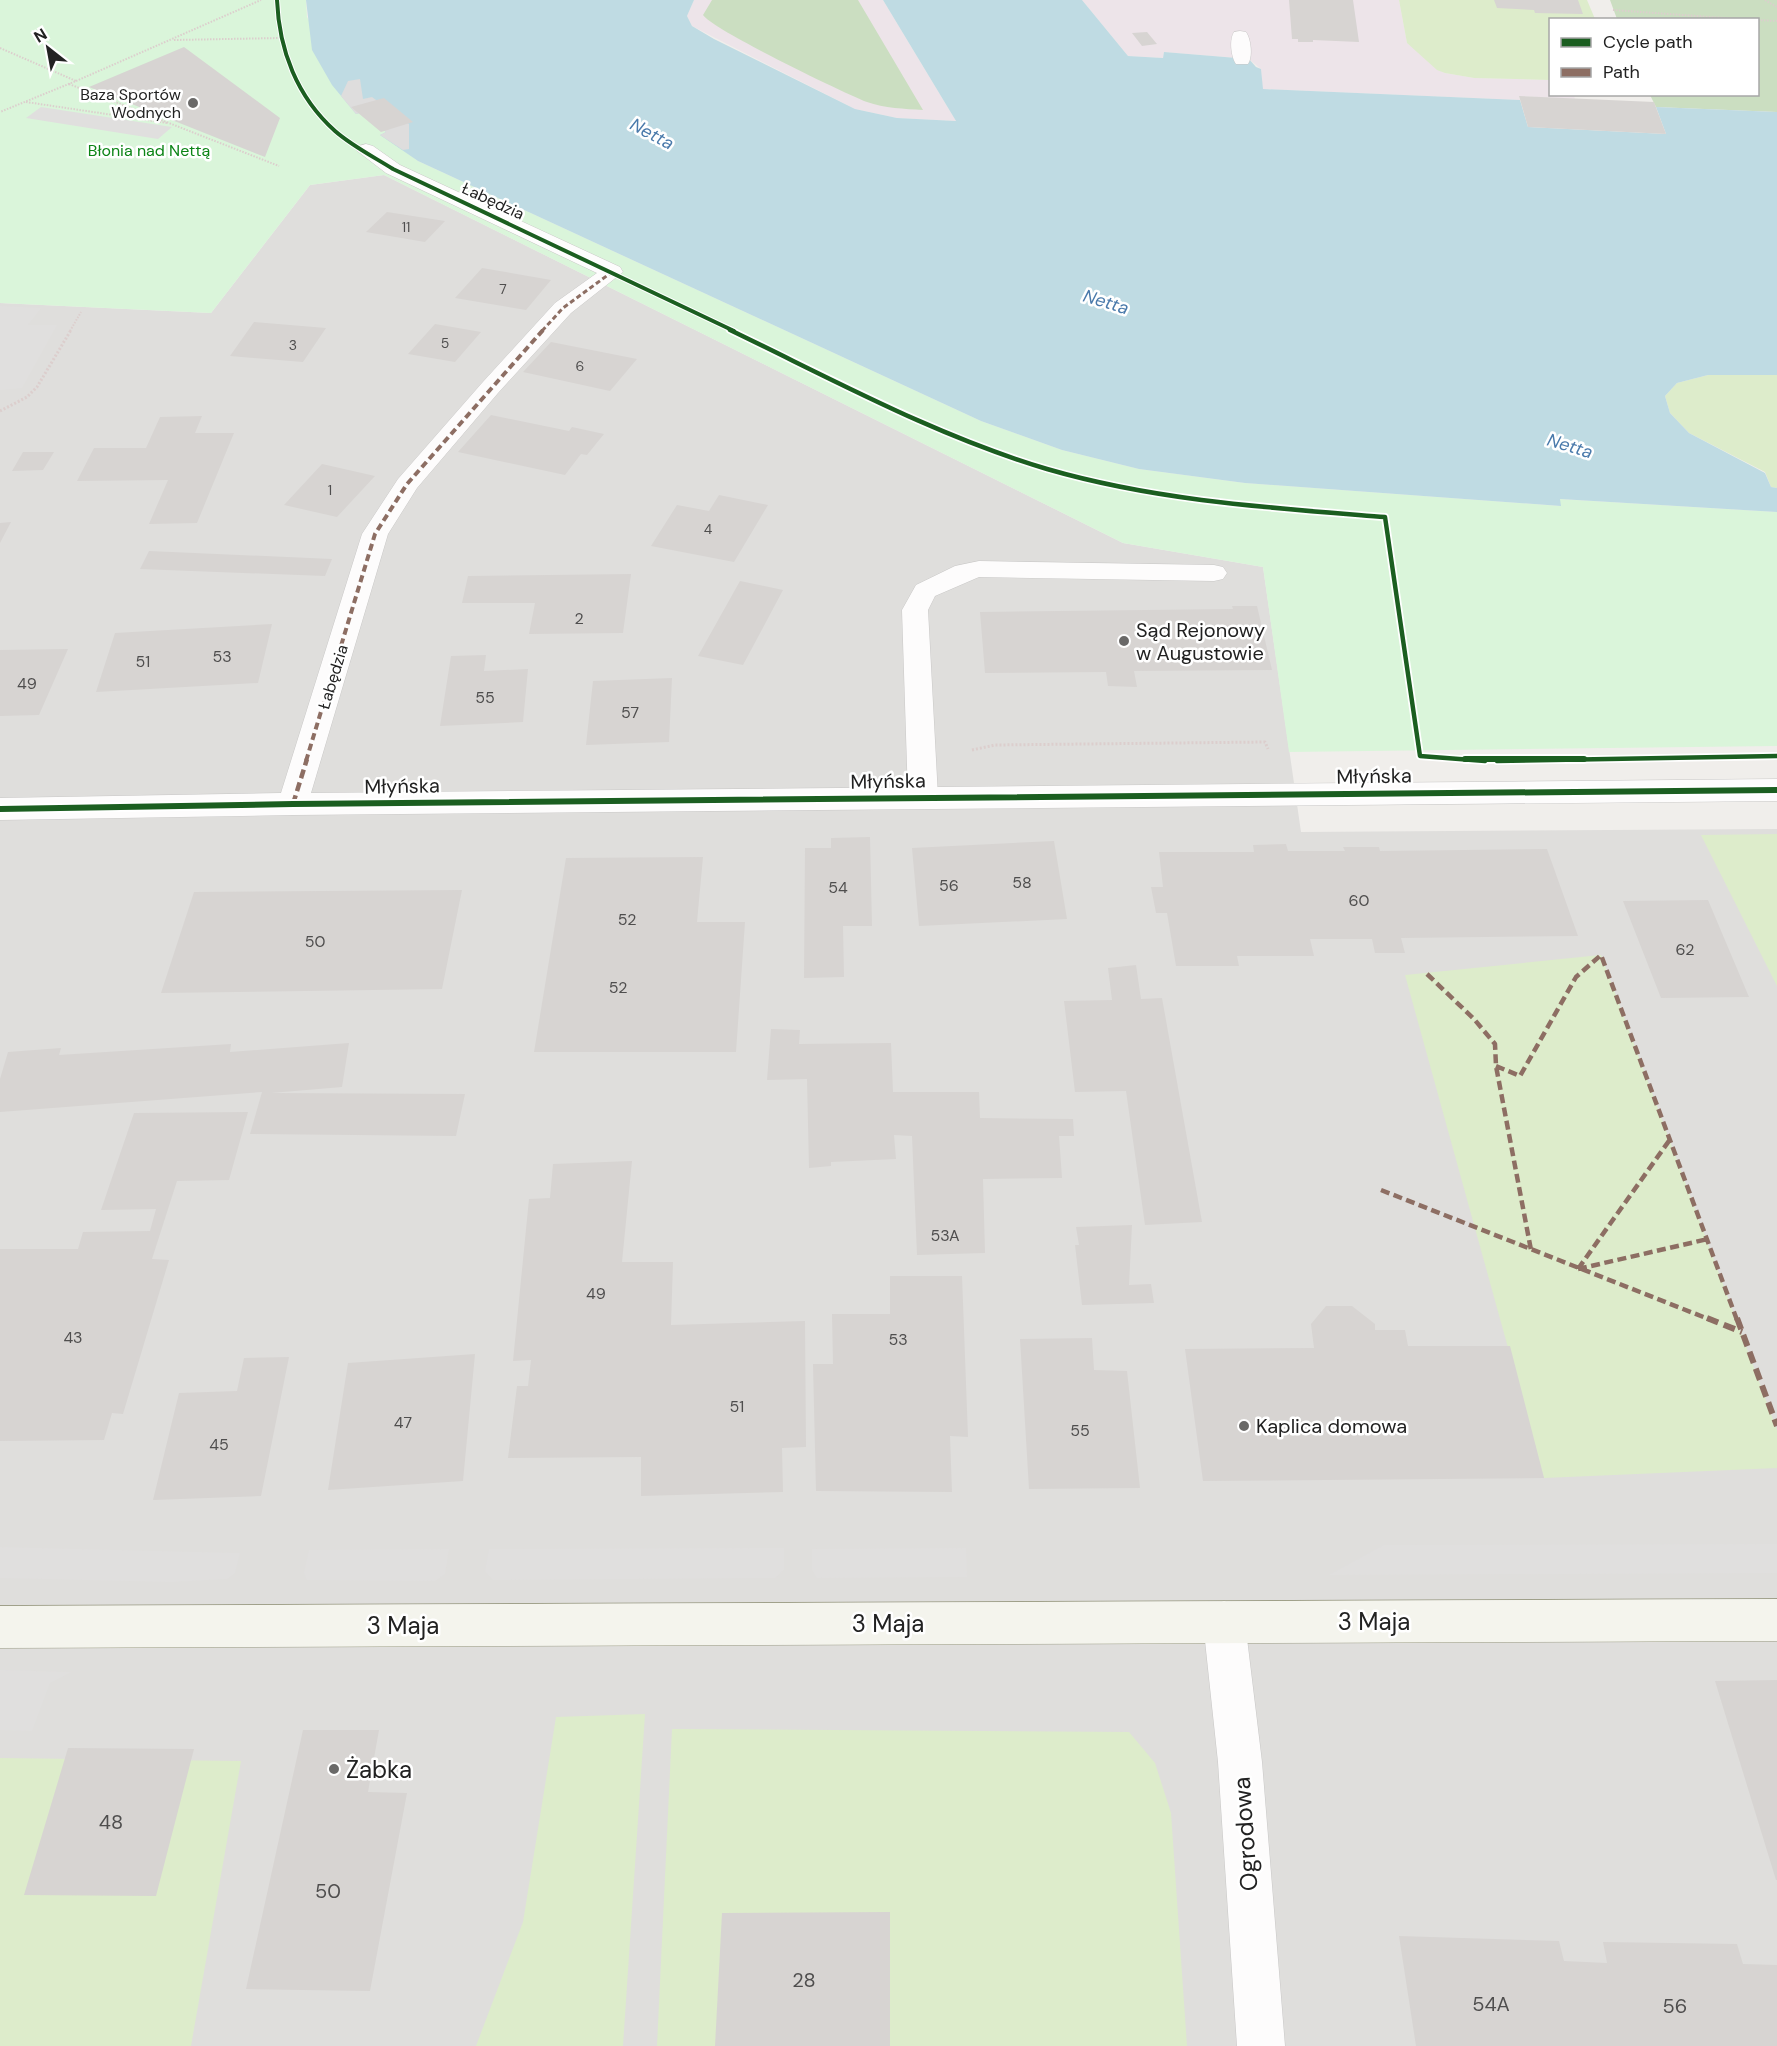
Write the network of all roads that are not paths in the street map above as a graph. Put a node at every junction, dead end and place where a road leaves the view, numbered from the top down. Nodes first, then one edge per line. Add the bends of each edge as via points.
1 (1240, 36) dead end
2 (1242, 60) dead end
3 (366, 150) dead end
4 (1214, 573) dead end
5 (1777, 790) edge
6 (923, 797) junction
7 (293, 804) junction
8 (0, 809) edge
9 (1777, 1620) edge
10 (1224, 1622) junction
11 (0, 1627) edge
12 (1261, 2046) edge

1 - 2 street
3 - 7 street, Łabędzia via 393,169 612,272 563,308 490,388 407,484 375,534
4 - 6 street via 979,569 925,591 915,610
5 - 6 street, Młyńska
6 - 7 street, Młyńska
7 - 8 street, Młyńska
9 - 10 street, 3 Maja
10 - 11 street, 3 Maja
10 - 12 street, Ogrodowa via 1240,1762

